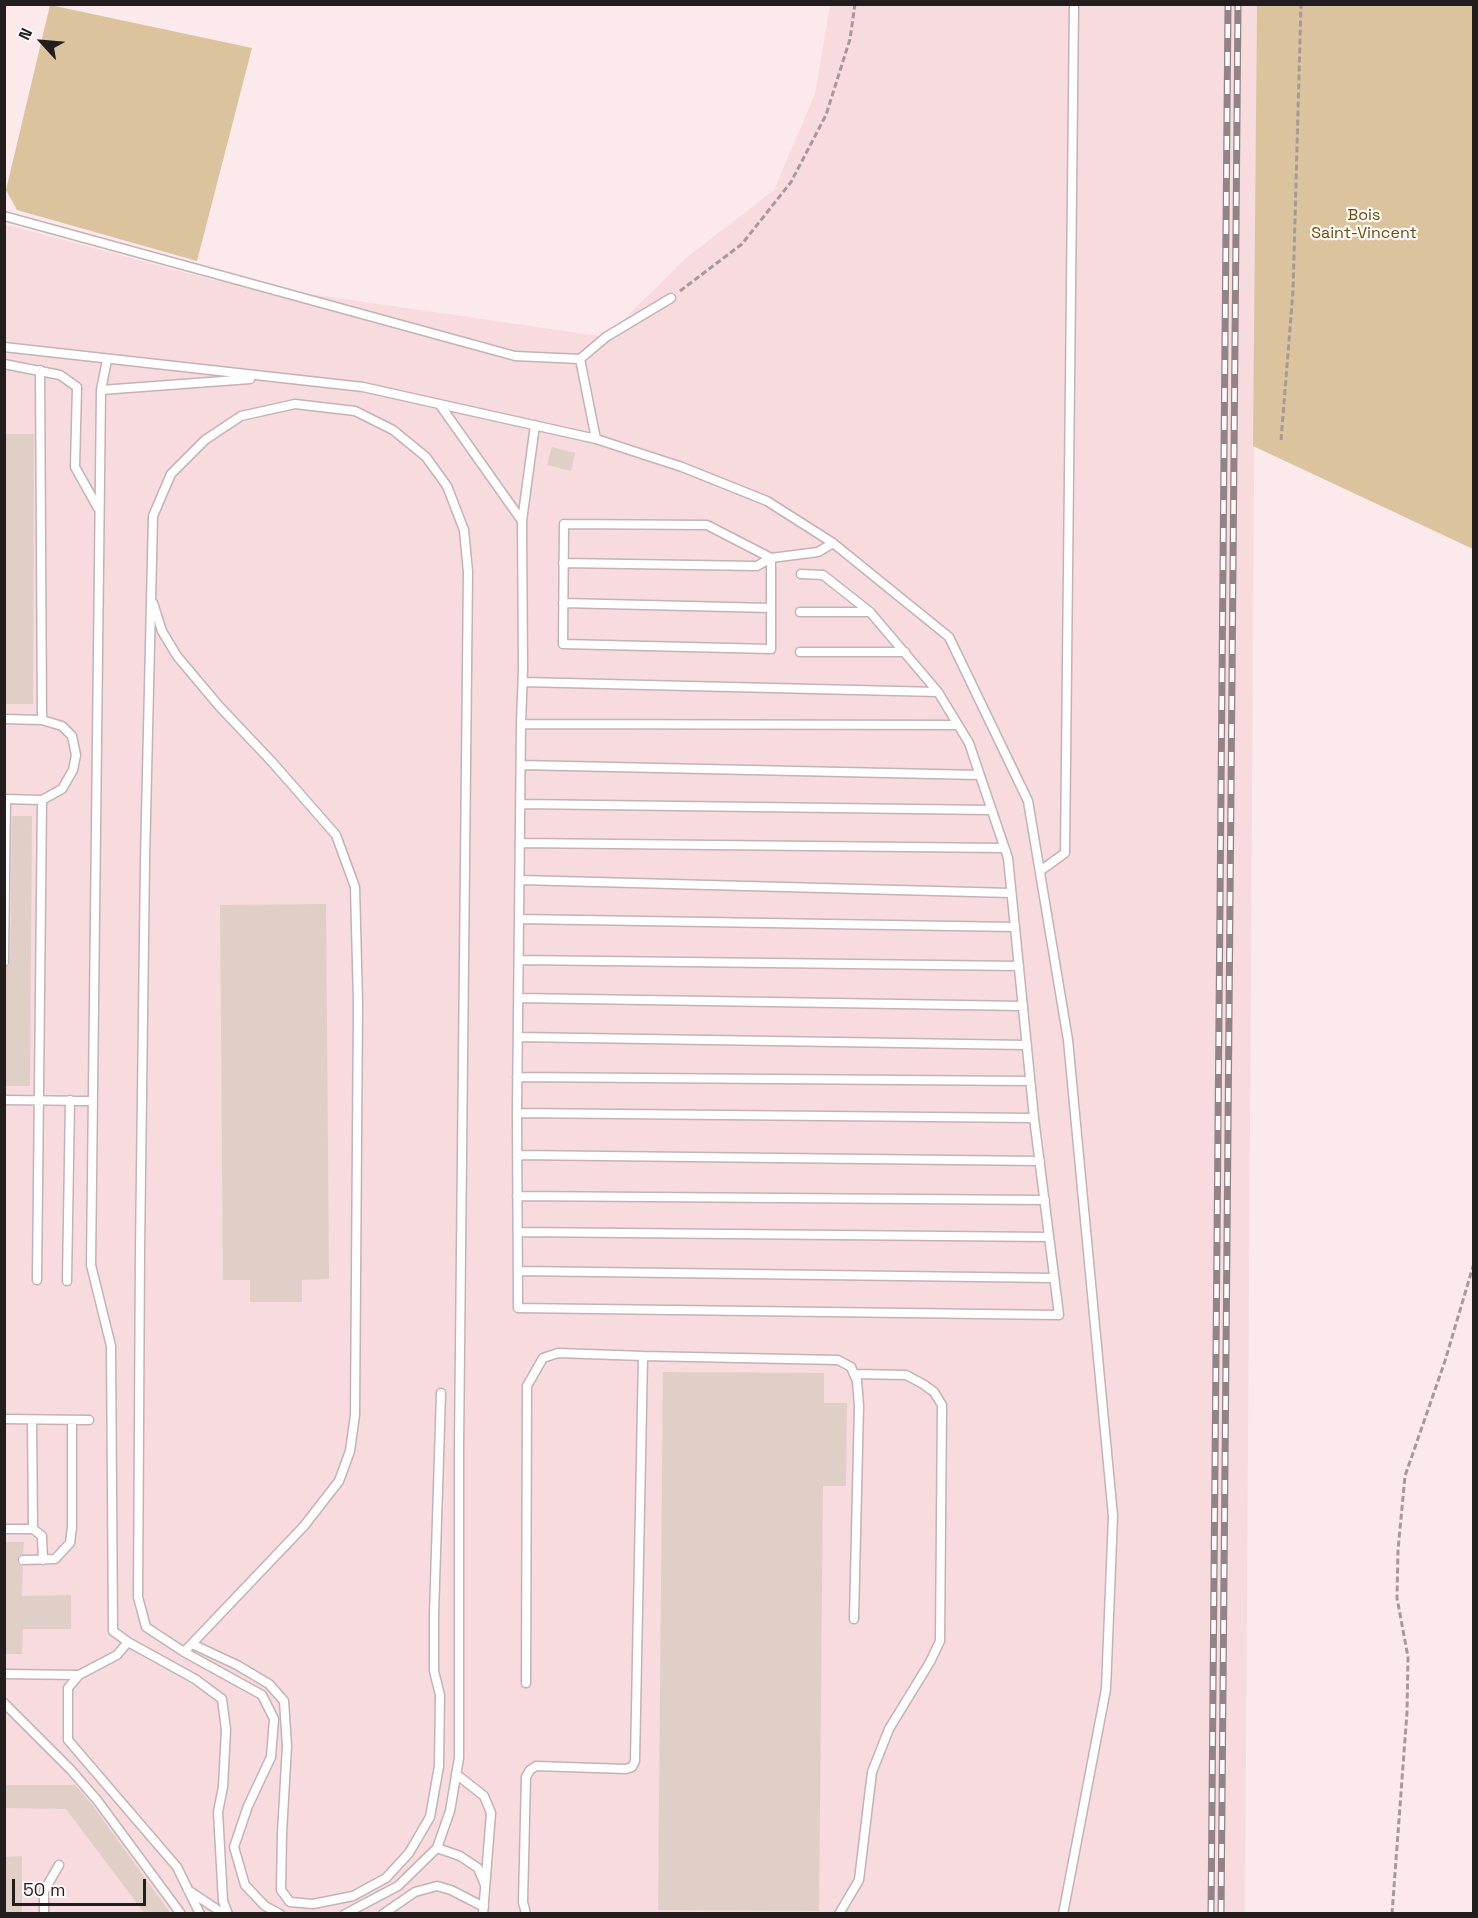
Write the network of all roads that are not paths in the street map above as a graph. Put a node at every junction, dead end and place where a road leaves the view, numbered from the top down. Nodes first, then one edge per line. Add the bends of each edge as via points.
1 (1074, 4) edge
2 (4, 216) edge
3 (671, 298) road end
4 (4, 347) edge
5 (580, 359) junction
6 (107, 360) junction
7 (4, 364) edge
8 (40, 370) junction
9 (274, 377) junction
10 (101, 390) junction
11 (440, 405) junction
12 (535, 425) junction
13 (596, 439) junction
14 (99, 510) junction
15 (522, 521) junction
16 (833, 543) junction
17 (771, 558) junction
18 (563, 563) junction
19 (801, 574) dead end
20 (150, 594) junction
21 (563, 603) junction
22 (771, 608) junction
23 (800, 612) dead end
24 (870, 612) junction
25 (800, 652) dead end
26 (905, 652) junction
27 (523, 682) junction
28 (938, 692) junction
29 (4, 719) edge
30 (42, 720) junction
31 (521, 724) junction
32 (957, 725) junction
33 (521, 765) junction
34 (979, 775) junction
35 (5, 799) edge
36 (42, 800) junction
37 (520, 804) junction
38 (991, 810) junction
39 (520, 843) junction
40 (1004, 848) junction
41 (1040, 871) junction
42 (520, 880) junction
43 (1011, 893) junction
44 (519, 919) junction
45 (1015, 927) junction
46 (519, 960) junction
47 (4, 963) edge
48 (1019, 966) junction
49 (518, 998) junction
50 (1023, 1006) junction
51 (518, 1037) junction
52 (1027, 1045) junction
53 (517, 1077) junction
54 (1030, 1081) junction
55 (4, 1100) edge
56 (39, 1100) junction
57 (70, 1101) junction
58 (93, 1101) junction
59 (517, 1113) junction
60 (1034, 1118) junction
61 (517, 1155) junction
62 (1040, 1161) junction
63 (517, 1196) junction
64 (1045, 1200) junction
65 (518, 1232) junction
66 (1049, 1237) junction
67 (518, 1271) junction
68 (1054, 1278) junction
69 (37, 1280) dead end
70 (67, 1281) dead end
71 (643, 1356) junction
72 (854, 1374) junction
73 (441, 1393) dead end
74 (4, 1419) edge
75 (32, 1420) junction
76 (72, 1420) junction
77 (89, 1420) dead end
78 (4, 1529) edge
79 (33, 1529) junction
80 (23, 1560) dead end
81 (43, 1560) junction
82 (854, 1619) dead end
83 (128, 1642) junction
84 (192, 1644) junction
85 (184, 1652) junction
86 (4, 1674) edge
87 (79, 1675) junction
88 (526, 1683) dead end
89 (4, 1703) edge
90 (456, 1774) junction
91 (437, 1848) junction
92 (59, 1865) dead end
93 (485, 1885) junction
94 (188, 1889) junction
95 (483, 1910) edge
96 (44, 1914) edge
97 (181, 1914) edge
98 (200, 1914) edge
99 (226, 1914) edge
100 (280, 1914) edge
101 (345, 1914) edge
102 (383, 1914) edge
103 (526, 1914) edge
104 (839, 1914) edge
105 (1063, 1914) edge

1 - 41 lane via 1065,853
2 - 5 lane via 514,356
3 - 5 lane via 606,337
4 - 6 lane
5 - 13 lane
6 - 9 lane
6 - 10 lane
7 - 8 lane
8 - 14 lane via 60,375 77,387 75,466
8 - 30 lane
9 - 10 lane
9 - 11 lane via 363,387
10 - 14 lane
11 - 12 lane
11 - 15 lane
12 - 13 lane
12 - 15 lane
13 - 16 lane via 767,501
14 - 58 lane
15 - 27 lane
16 - 17 lane via 818,552
16 - 41 lane via 949,638 1028,801
17 - 18 lane via 757,566
17 - 18 lane via 706,525 564,524
17 - 22 lane
18 - 21 lane
19 - 24 lane via 823,575
20 - 84 lane via 162,631 177,657 336,834 355,887 355,1415 350,1451 339,1481 304,1526
20 - 85 lane via 138,1597 146,1626
20 - 90 lane via 153,516 171,474 205,440 241,416 295,404 355,411 393,430 426,457 447,486 464,530 468,572
21 - 22 lane
21 - 22 lane via 562,644 597,645 771,649
23 - 24 lane
24 - 26 lane
25 - 26 lane
26 - 28 lane
27 - 28 lane
27 - 31 lane
28 - 32 lane
29 - 30 lane
30 - 36 lane via 62,726 72,736 76,755 62,789
31 - 32 lane
31 - 33 lane
32 - 34 lane via 969,743
33 - 34 lane
33 - 37 lane
34 - 38 lane
35 - 36 lane
35 - 47 lane
36 - 56 lane
37 - 38 lane
37 - 39 lane
38 - 40 lane
39 - 40 lane
39 - 42 lane
40 - 43 lane
41 - 105 lane via 1068,1040 1113,1516 1106,1689
42 - 43 lane
42 - 44 lane
43 - 45 lane
44 - 45 lane
44 - 46 lane
45 - 48 lane
46 - 48 lane
46 - 49 lane
48 - 50 lane
49 - 50 lane
49 - 51 lane
50 - 52 lane
51 - 52 lane
51 - 53 lane
52 - 54 lane
53 - 54 lane
53 - 59 lane
54 - 60 lane
55 - 56 lane
56 - 57 lane
56 - 69 lane
57 - 58 lane
57 - 70 lane
58 - 83 lane via 91,1265 111,1346 113,1631
59 - 60 lane
59 - 61 lane
60 - 62 lane
61 - 62 lane
61 - 63 lane
62 - 64 lane
63 - 64 lane
63 - 65 lane
64 - 66 lane
65 - 66 lane
65 - 67 lane
66 - 68 lane
67 - 68 lane
67 - 68 lane via 518,1308 1059,1315
71 - 72 lane via 838,1360 851,1367
71 - 88 lane via 558,1353 543,1358 528,1386
71 - 103 lane via 635,1761 626,1770 536,1766 530,1770 526,1778
72 - 82 lane via 859,1406
72 - 104 lane via 906,1375 934,1392 942,1405 940,1641 889,1729 872,1772 859,1880
73 - 84 lane via 434,1615 434,1671 440,1695 439,1766 430,1817 409,1852 386,1878 353,1896 313,1904 290,1902 281,1890 287,1746 284,1701 269,1684
74 - 75 lane
75 - 76 lane
75 - 79 lane
76 - 77 lane
76 - 81 lane via 69,1543 55,1559
78 - 79 lane
79 - 81 lane via 42,1536
80 - 81 lane
83 - 87 lane via 117,1654
83 - 99 lane via 195,1679 222,1699 226,1730 218,1812
84 - 85 lane
85 - 100 lane via 262,1695 274,1719 271,1757 234,1847 245,1885 265,1906
86 - 87 lane
87 - 94 lane via 68,1688 68,1740 177,1867
89 - 97 lane via 97,1800
90 - 91 lane via 450,1811
90 - 93 lane via 484,1796 491,1813
91 - 93 lane via 478,1868
91 - 101 lane via 398,1886
92 - 96 lane via 44,1891
93 - 95 lane
94 - 98 lane
94 - 99 lane
95 - 102 lane via 437,1886 416,1892

